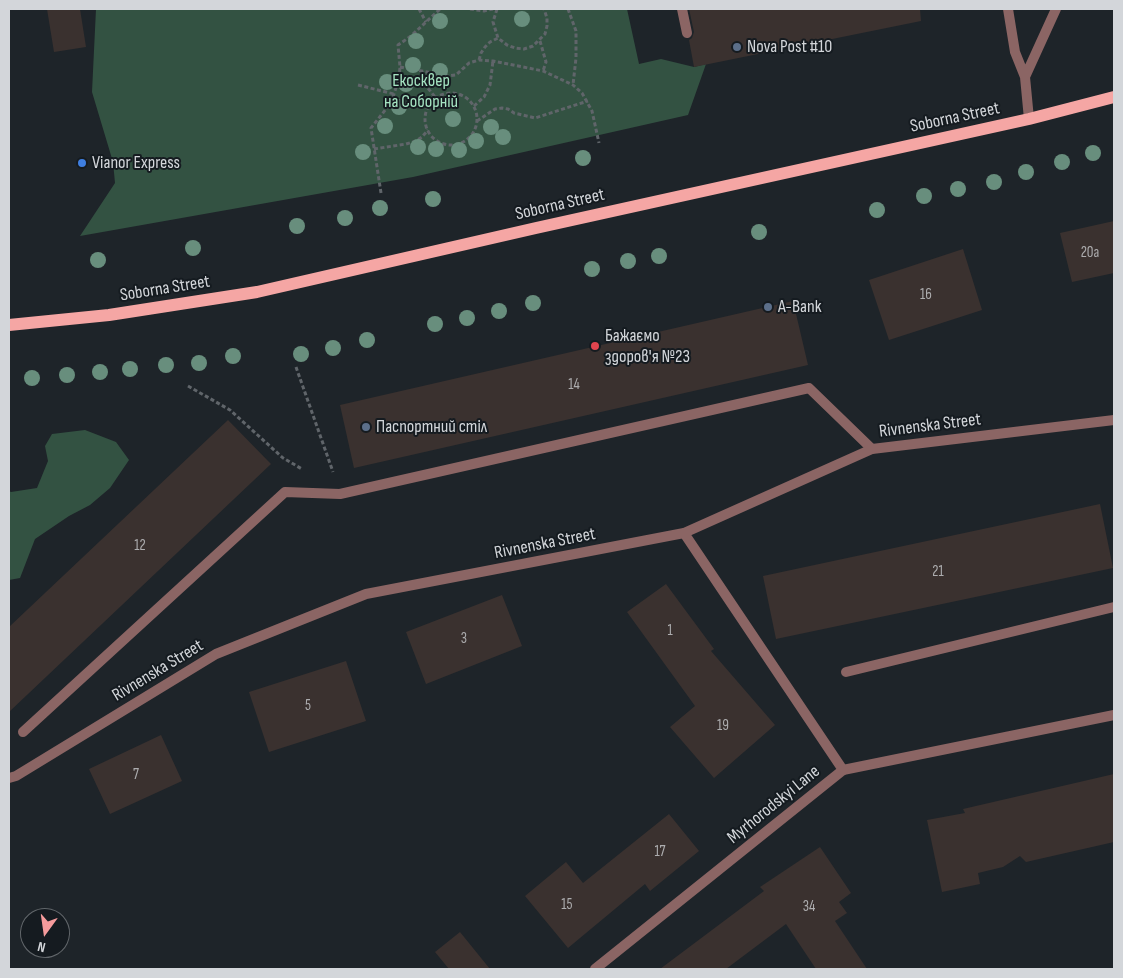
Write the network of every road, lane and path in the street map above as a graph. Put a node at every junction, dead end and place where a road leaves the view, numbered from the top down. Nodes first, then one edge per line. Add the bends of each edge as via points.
1 (419, 9) edge
2 (440, 9) edge
3 (470, 9) edge
4 (493, 9) edge
5 (497, 9) edge
6 (544, 9) edge
7 (568, 9) edge
8 (682, 9) edge
9 (1008, 9) edge
10 (1058, 9) edge
11 (426, 22) junction
12 (687, 33) dead end
13 (498, 38) junction
14 (540, 41) junction
15 (479, 60) junction
16 (493, 60) junction
17 (400, 68) junction
18 (422, 71) junction
19 (543, 71) junction
20 (1025, 77) junction
21 (358, 85) dead end
22 (573, 85) junction
23 (394, 94) junction
24 (1114, 97) edge
25 (436, 98) junction
26 (588, 102) junction
27 (474, 106) junction
28 (1029, 119) junction
29 (477, 122) junction
30 (428, 130) junction
31 (598, 143) dead end
32 (374, 149) junction
33 (381, 193) dead end
34 (9, 325) edge
35 (296, 367) dead end
36 (188, 386) dead end
37 (1114, 420) edge
38 (872, 449) junction
39 (307, 473) dead end
40 (340, 494) junction
41 (684, 533) junction
42 (1114, 607) edge
43 (846, 672) dead end
44 (1114, 715) edge
45 (23, 732) dead end
46 (843, 770) junction
47 (9, 778) edge
48 (595, 969) edge

1 - 11 path
2 - 11 path
3 - 4 path
5 - 13 path via 493,22
6 - 14 path via 547,26
7 - 22 path via 576,31
8 - 12 street
9 - 20 street via 1015,52
10 - 20 street
11 - 17 path via 398,45
13 - 14 path via 515,48 533,46
13 - 15 path via 485,47
14 - 19 path via 546,62
15 - 16 path
15 - 18 path via 469,63 456,75
16 - 19 path
16 - 27 path via 490,85
17 - 18 path
17 - 23 path
18 - 25 path via 422,81
19 - 22 path
20 - 28 street
21 - 23 path
22 - 26 path
23 - 32 path via 371,128
24 - 28 main road, Soborna Street
25 - 27 path via 452,93 461,95
25 - 30 path via 426,113
26 - 29 path via 535,118 514,114 508,109 495,109
26 - 31 path
27 - 29 path
28 - 34 main road, Soborna Street via 258,292 109,315
29 - 30 path via 471,136 457,145 440,143
30 - 32 path via 416,141
32 - 33 path
35 - 40 path
36 - 39 path via 230,410 283,458
37 - 38 street, Rivnenska Street
38 - 40 street via 809,388
38 - 41 street, Rivnenska Street
40 - 45 street via 284,492
41 - 46 street, Myrhorodskyi Lane
41 - 47 street, Rivnenska Street via 366,594 216,654
42 - 43 street
44 - 46 street
46 - 48 street, Myrhorodskyi Lane

